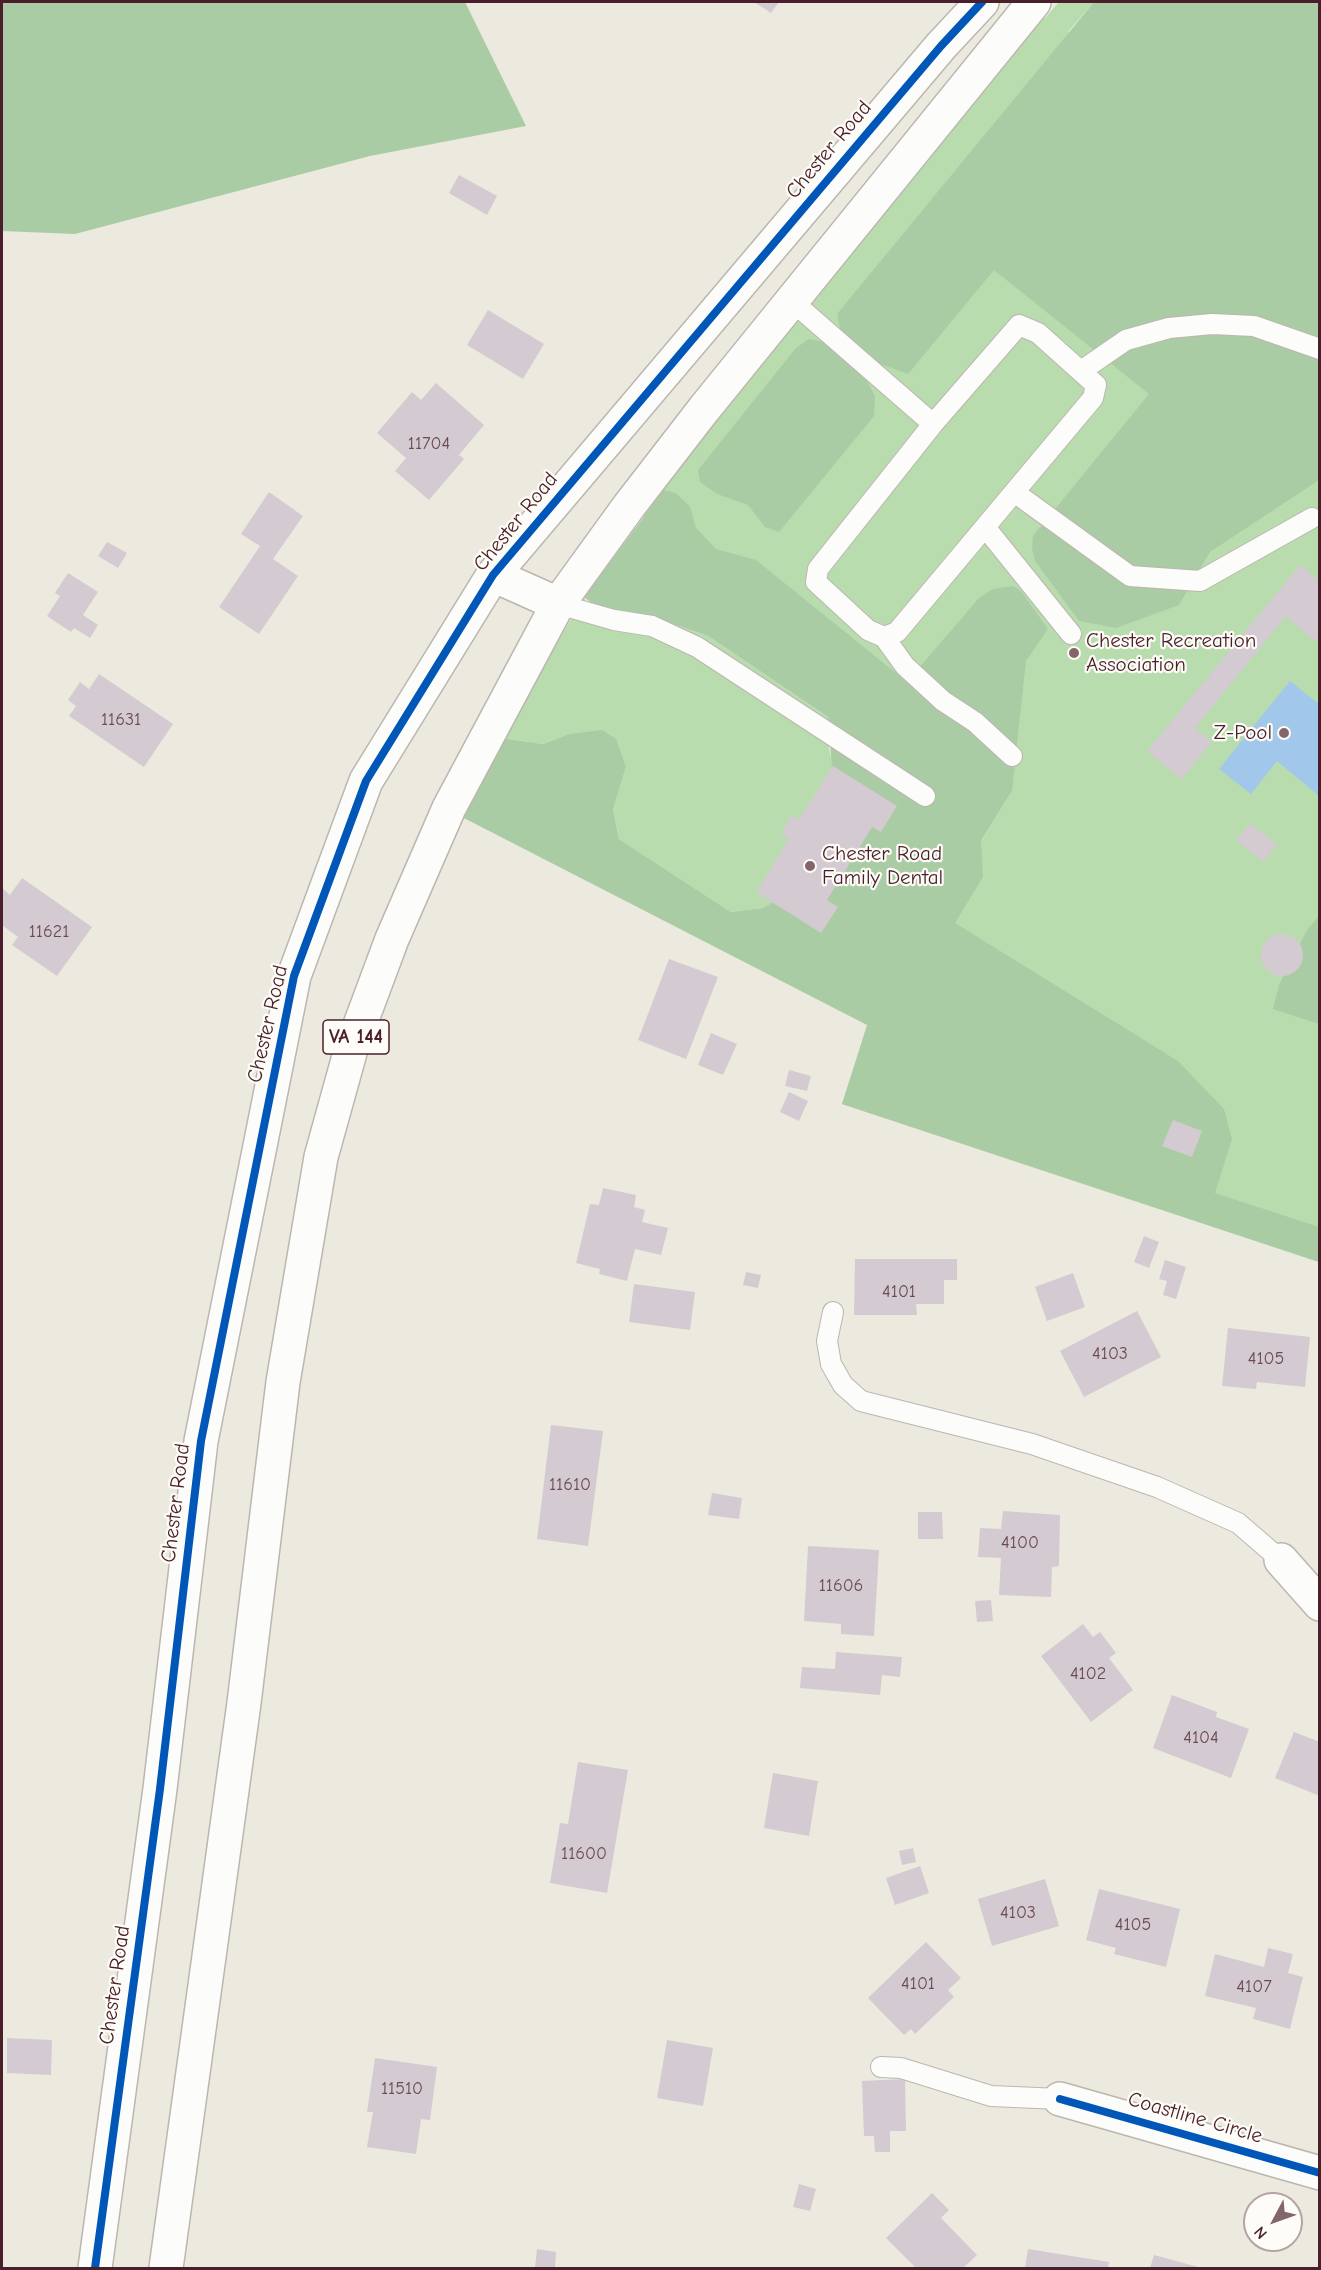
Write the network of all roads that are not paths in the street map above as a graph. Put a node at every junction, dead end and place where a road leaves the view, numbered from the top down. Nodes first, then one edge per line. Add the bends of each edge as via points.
1 (982, 2) edge
2 (1034, 2) edge
3 (794, 302) junction
4 (1320, 349) edge
5 (1081, 371) junction
6 (933, 424) junction
7 (1014, 492) junction
8 (1312, 518) dead end
9 (986, 527) junction
10 (493, 575) junction
11 (558, 604) junction
12 (1071, 634) dead end
13 (884, 637) junction
14 (1012, 756) dead end
15 (925, 796) dead end
16 (833, 1312) dead end
17 (1281, 1560) joint
18 (1320, 1604) edge
19 (881, 2067) dead end
20 (1060, 2099) joint
21 (1320, 2173) edge
22 (95, 2268) edge
23 (166, 2268) edge

1 - 10 street, Chester Road
2 - 3 street, VA 144
3 - 6 lane
3 - 11 street, VA 144 via 636,496
4 - 5 lane via 1254,326 1212,324 1126,340
5 - 6 lane via 1038,333 1019,325
5 - 7 lane via 1096,385 1093,398
6 - 13 lane via 818,569 816,582 867,630
7 - 8 lane via 1130,576 1200,581
7 - 9 lane
9 - 12 lane
9 - 13 lane via 897,632
10 - 11 street
10 - 22 street, Chester Road via 366,781 294,976 201,1441 160,1789
11 - 15 lane via 652,626 697,647
11 - 23 street, VA 144 via 449,808 392,939 351,1049 321,1157 283,1382
13 - 14 lane via 905,666
16 - 17 lane via 827,1341 831,1364 843,1386 861,1401 1032,1444 1157,1487 1238,1523
17 - 18 street
19 - 20 lane via 901,2068 991,2096
20 - 21 street, Coastline Circle

